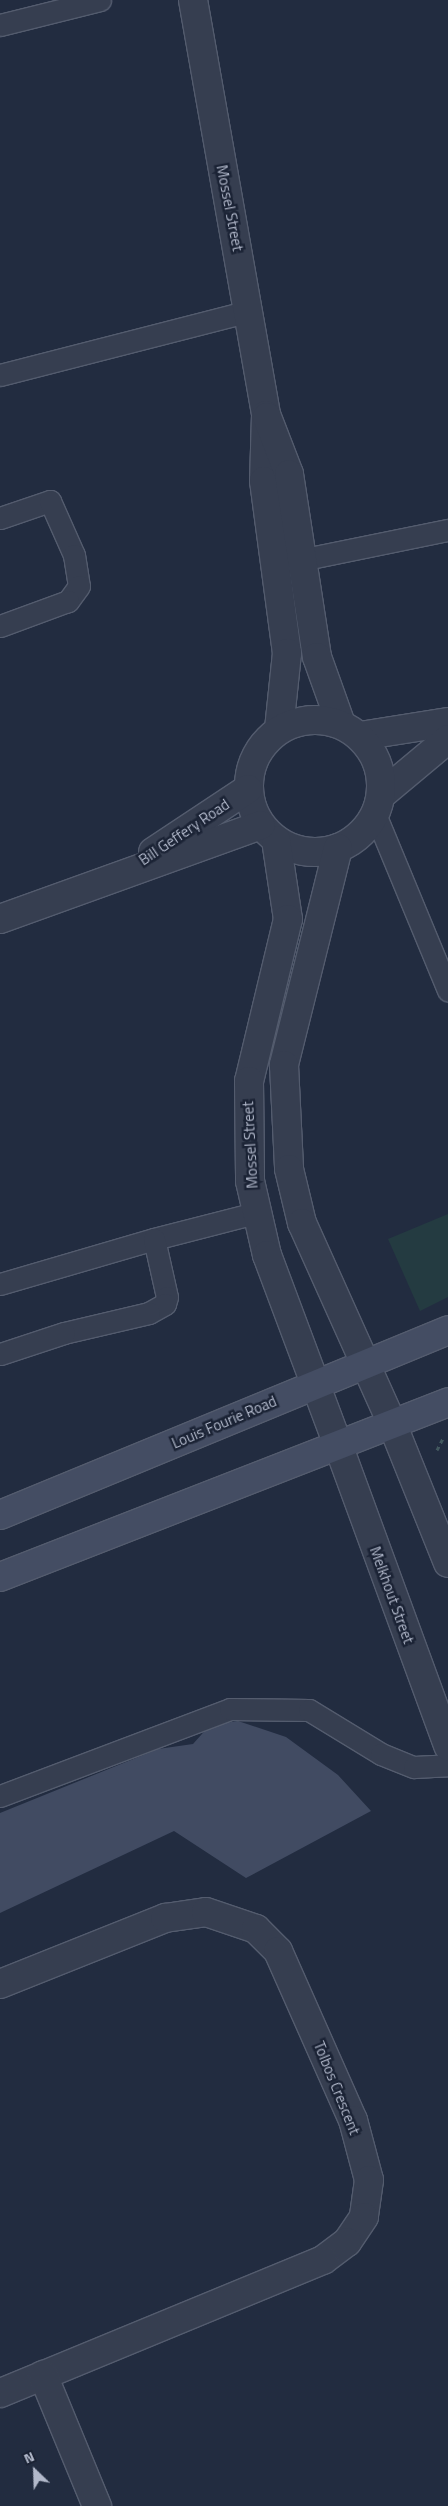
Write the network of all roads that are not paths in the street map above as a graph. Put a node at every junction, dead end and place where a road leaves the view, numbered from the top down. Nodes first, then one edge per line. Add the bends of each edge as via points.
1 (100, 0) edge
2 (193, 0) edge
3 (0, 25) edge
4 (250, 311) junction
5 (0, 375) edge
6 (266, 415) junction
7 (0, 518) edge
8 (448, 530) edge
9 (305, 559) junction
10 (0, 626) edge
11 (448, 722) edge
12 (279, 730) junction
13 (351, 731) junction
14 (448, 738) edge
15 (248, 789) junction
16 (378, 804) junction
17 (268, 833) junction
18 (338, 848) junction
19 (121, 874) junction
20 (0, 919) edge
21 (448, 990) edge
22 (255, 1213) junction
23 (154, 1240) junction
24 (0, 1284) edge
25 (448, 1330) edge
26 (0, 1354) edge
27 (365, 1361) junction
28 (313, 1383) junction
29 (448, 1402) edge
30 (391, 1422) junction
31 (337, 1442) junction
32 (0, 1515) edge
33 (448, 1563) edge
34 (0, 1577) edge
35 (448, 1746) edge
36 (448, 1764) edge
37 (0, 1796) edge
38 (0, 1984) edge
39 (42, 2375) junction
40 (0, 2393) edge
41 (97, 2506) edge

1 - 3 lane
2 - 4 street, Mossel Street
4 - 5 lane
4 - 6 street, Mossel Street
6 - 9 street via 289,474
6 - 12 street via 264,481 287,653
7 - 10 lane via 50,501 74,555 79,586 68,601
8 - 9 lane
9 - 13 street via 317,656
11 - 13 street
12 - 13 street via 299,721 321,719
12 - 15 street via 255,755
13 - 16 street via 374,753
14 - 16 street
15 - 17 street
15 - 19 street, Bill Geffery Road
16 - 18 street via 360,834
16 - 21 lane
17 - 18 street via 313,852
17 - 19 street, Bill Geffery Road
17 - 22 street, Mossel Street via 288,919 249,1081 249,1164
18 - 27 street via 284,1065 283,1088 289,1169 302,1223
19 - 20 street, Bill Geffery Road
22 - 23 lane
22 - 28 street, Mossel Street
23 - 24 lane
23 - 26 lane via 167,1297 157,1311
25 - 27 main road, Louis Fourie Road
27 - 28 main road, Louis Fourie Road
27 - 30 street
28 - 31 street, Mossel Street
28 - 32 main road, Louis Fourie Road
29 - 30 main road
30 - 31 main road
30 - 33 street
31 - 34 main road
31 - 35 street, Melkhout Street
36 - 37 lane via 414,1767 389,1757 310,1710 230,1709
38 - 39 street, Tolbos Crescent via 165,1918 206,1912 256,1929 278,1951 353,2120 368,2180 364,2217 347,2242 324,2260
39 - 40 street, Tolbos Crescent
39 - 41 street

